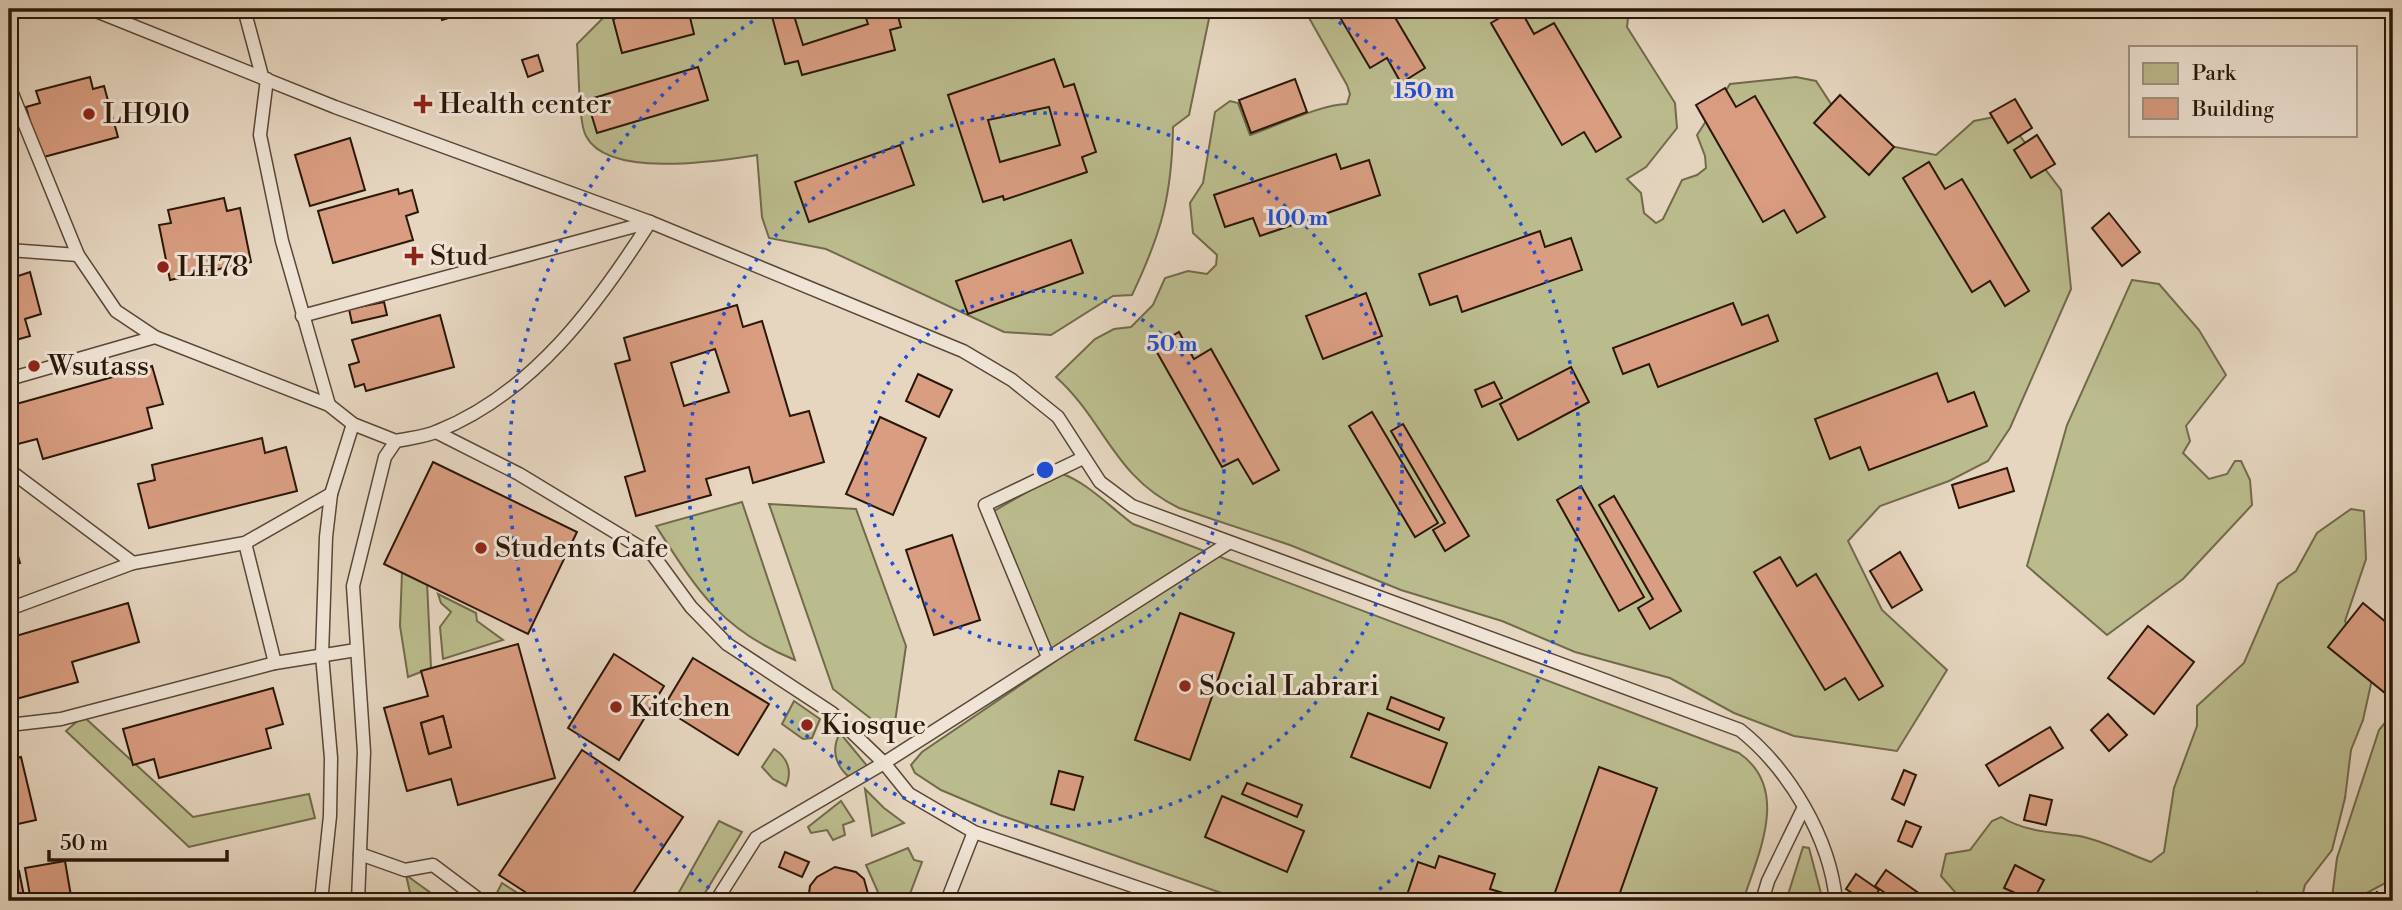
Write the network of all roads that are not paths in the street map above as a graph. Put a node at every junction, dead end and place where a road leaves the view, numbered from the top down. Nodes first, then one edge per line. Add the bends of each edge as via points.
1 (91, 9) edge
2 (244, 9) edge
3 (265, 77) junction
4 (9, 86) edge
5 (650, 222) junction
6 (9, 250) edge
7 (78, 255) junction
8 (302, 316) junction
9 (155, 337) junction
10 (9, 379) edge
11 (329, 405) junction
12 (353, 424) junction
13 (436, 432) junction
14 (396, 441) junction
15 (1083, 458) junction
16 (9, 470) edge
17 (331, 494) junction
18 (245, 543) junction
19 (1227, 544) junction
20 (133, 563) junction
21 (9, 609) edge
22 (356, 650) junction
23 (322, 655) junction
24 (1048, 657) junction
25 (275, 663) junction
26 (9, 725) edge
27 (884, 763) junction
28 (1803, 809) junction
29 (974, 832) junction
30 (360, 854) junction
31 (321, 901) edge
32 (358, 901) edge
33 (481, 901) edge
34 (716, 901) edge
35 (947, 901) edge
36 (1177, 901) edge
37 (1762, 901) edge
38 (1836, 901) edge

1 - 3 lane
2 - 3 lane
3 - 5 lane
3 - 8 lane via 260,135
4 - 7 lane
5 - 8 lane
5 - 13 lane via 610,285 554,350 489,406
5 - 15 lane via 963,351 1012,380 1058,417
6 - 7 lane
7 - 9 lane via 116,312
8 - 11 lane
9 - 10 lane
9 - 11 lane
11 - 12 lane
12 - 14 lane
12 - 17 lane
13 - 14 lane
13 - 27 lane via 551,492 653,555 691,607 727,645 832,713
14 - 22 lane via 381,467 353,586
15 - 19 lane via 1100,482 1132,506
15 - 24 lane via 985,505
16 - 20 lane
17 - 18 lane
17 - 23 lane
18 - 20 lane
18 - 25 lane
19 - 24 lane
19 - 28 lane via 1740,730 1775,762
20 - 21 lane
22 - 23 lane
22 - 30 lane via 364,752
23 - 25 lane
23 - 31 lane via 331,758
24 - 27 lane
25 - 26 lane via 61,719
27 - 29 lane via 909,794
27 - 34 lane via 756,838
28 - 37 lane
28 - 38 lane via 1832,869
29 - 35 lane
29 - 36 lane
30 - 32 lane
30 - 33 lane via 405,870 433,865

